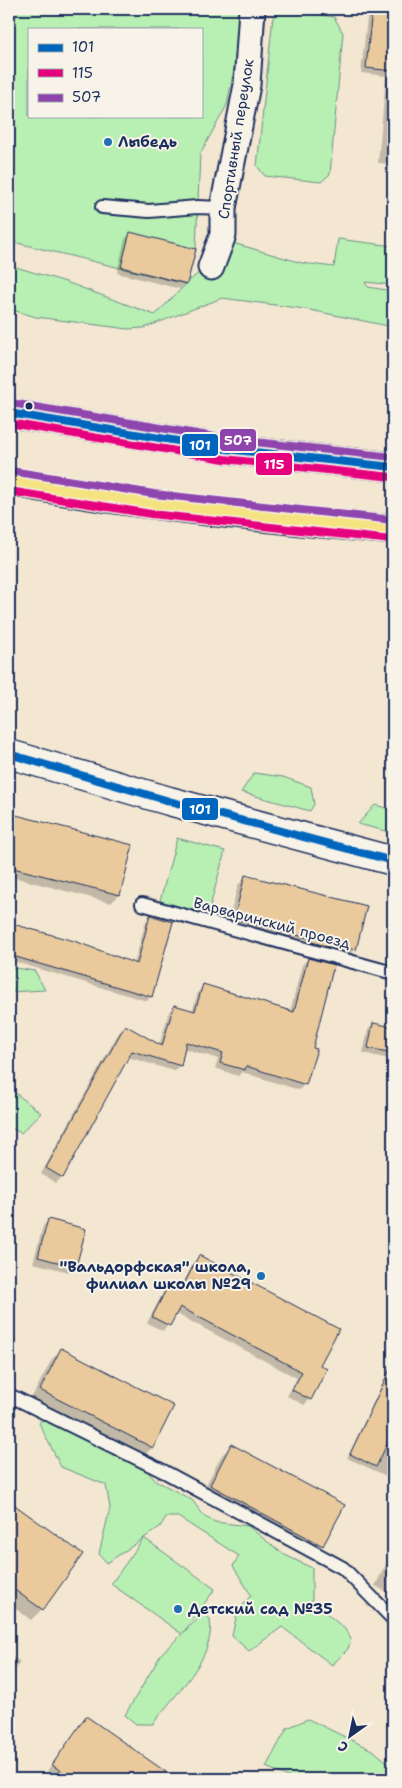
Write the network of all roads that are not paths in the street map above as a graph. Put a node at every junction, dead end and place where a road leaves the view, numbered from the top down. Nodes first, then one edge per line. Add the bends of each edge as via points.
1 (252, 9) edge
2 (102, 207) dead end
3 (223, 208) junction
4 (210, 267) dead end
5 (9, 413) edge
6 (393, 467) edge
7 (9, 481) edge
8 (393, 530) edge
9 (9, 754) edge
10 (393, 861) edge
11 (142, 904) dead end
12 (393, 973) edge
13 (9, 1395) edge
14 (393, 1619) edge

1 - 3 street, Спортивный переулок via 247,85
2 - 3 lane via 149,211
3 - 4 street, Спортивный переулок via 222,235
5 - 6 main road via 226,449
7 - 8 main road via 219,513
9 - 10 main road
11 - 12 lane, Варваринский проезд
13 - 14 lane via 165,1472 343,1568

